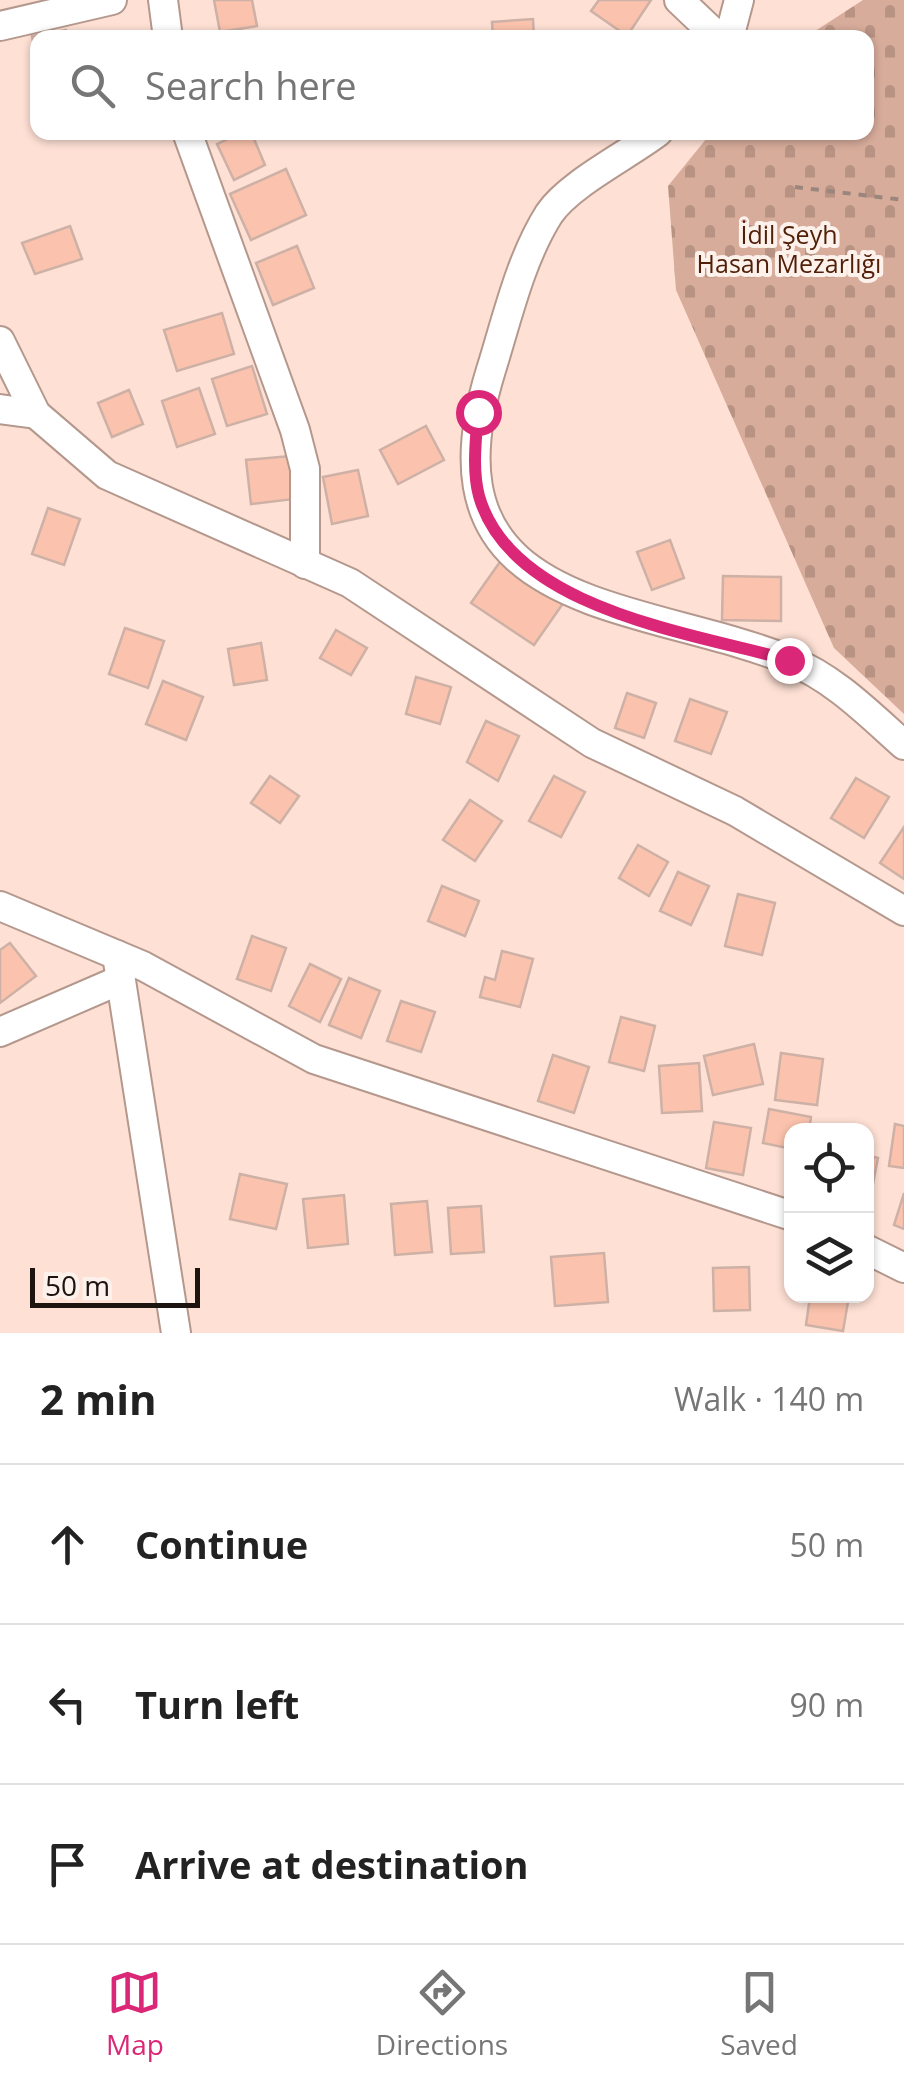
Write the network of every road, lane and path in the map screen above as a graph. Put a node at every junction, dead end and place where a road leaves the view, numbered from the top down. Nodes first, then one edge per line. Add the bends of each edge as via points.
1 (112, 0) edge
2 (163, 0) edge
3 (679, 0) edge
4 (739, 0) edge
5 (0, 26) edge
6 (167, 30) edge
7 (711, 30) edge
8 (731, 30) edge
9 (189, 140) edge
10 (647, 140) edge
11 (795, 186) dead end
12 (904, 200) edge
13 (0, 340) edge
14 (0, 409) edge
15 (36, 414) junction
16 (305, 564) junction
17 (904, 745) edge
18 (0, 906) edge
19 (904, 911) edge
20 (119, 967) junction
21 (0, 1032) edge
22 (784, 1213) edge
23 (874, 1253) edge
24 (904, 1268) edge
25 (176, 1333) edge

1 - 5 street
2 - 6 street
3 - 7 street
4 - 8 street
9 - 16 street via 295,430 305,469
10 - 17 street via 550,212 518,282 478,412 479,496 515,558 554,586 599,606 789,660 840,688
11 - 12 path
13 - 15 street
14 - 15 street
15 - 16 street via 107,474
16 - 19 street via 350,583 592,743 735,811
18 - 20 street
20 - 21 street
20 - 22 street via 314,1059
20 - 25 street
23 - 24 street

